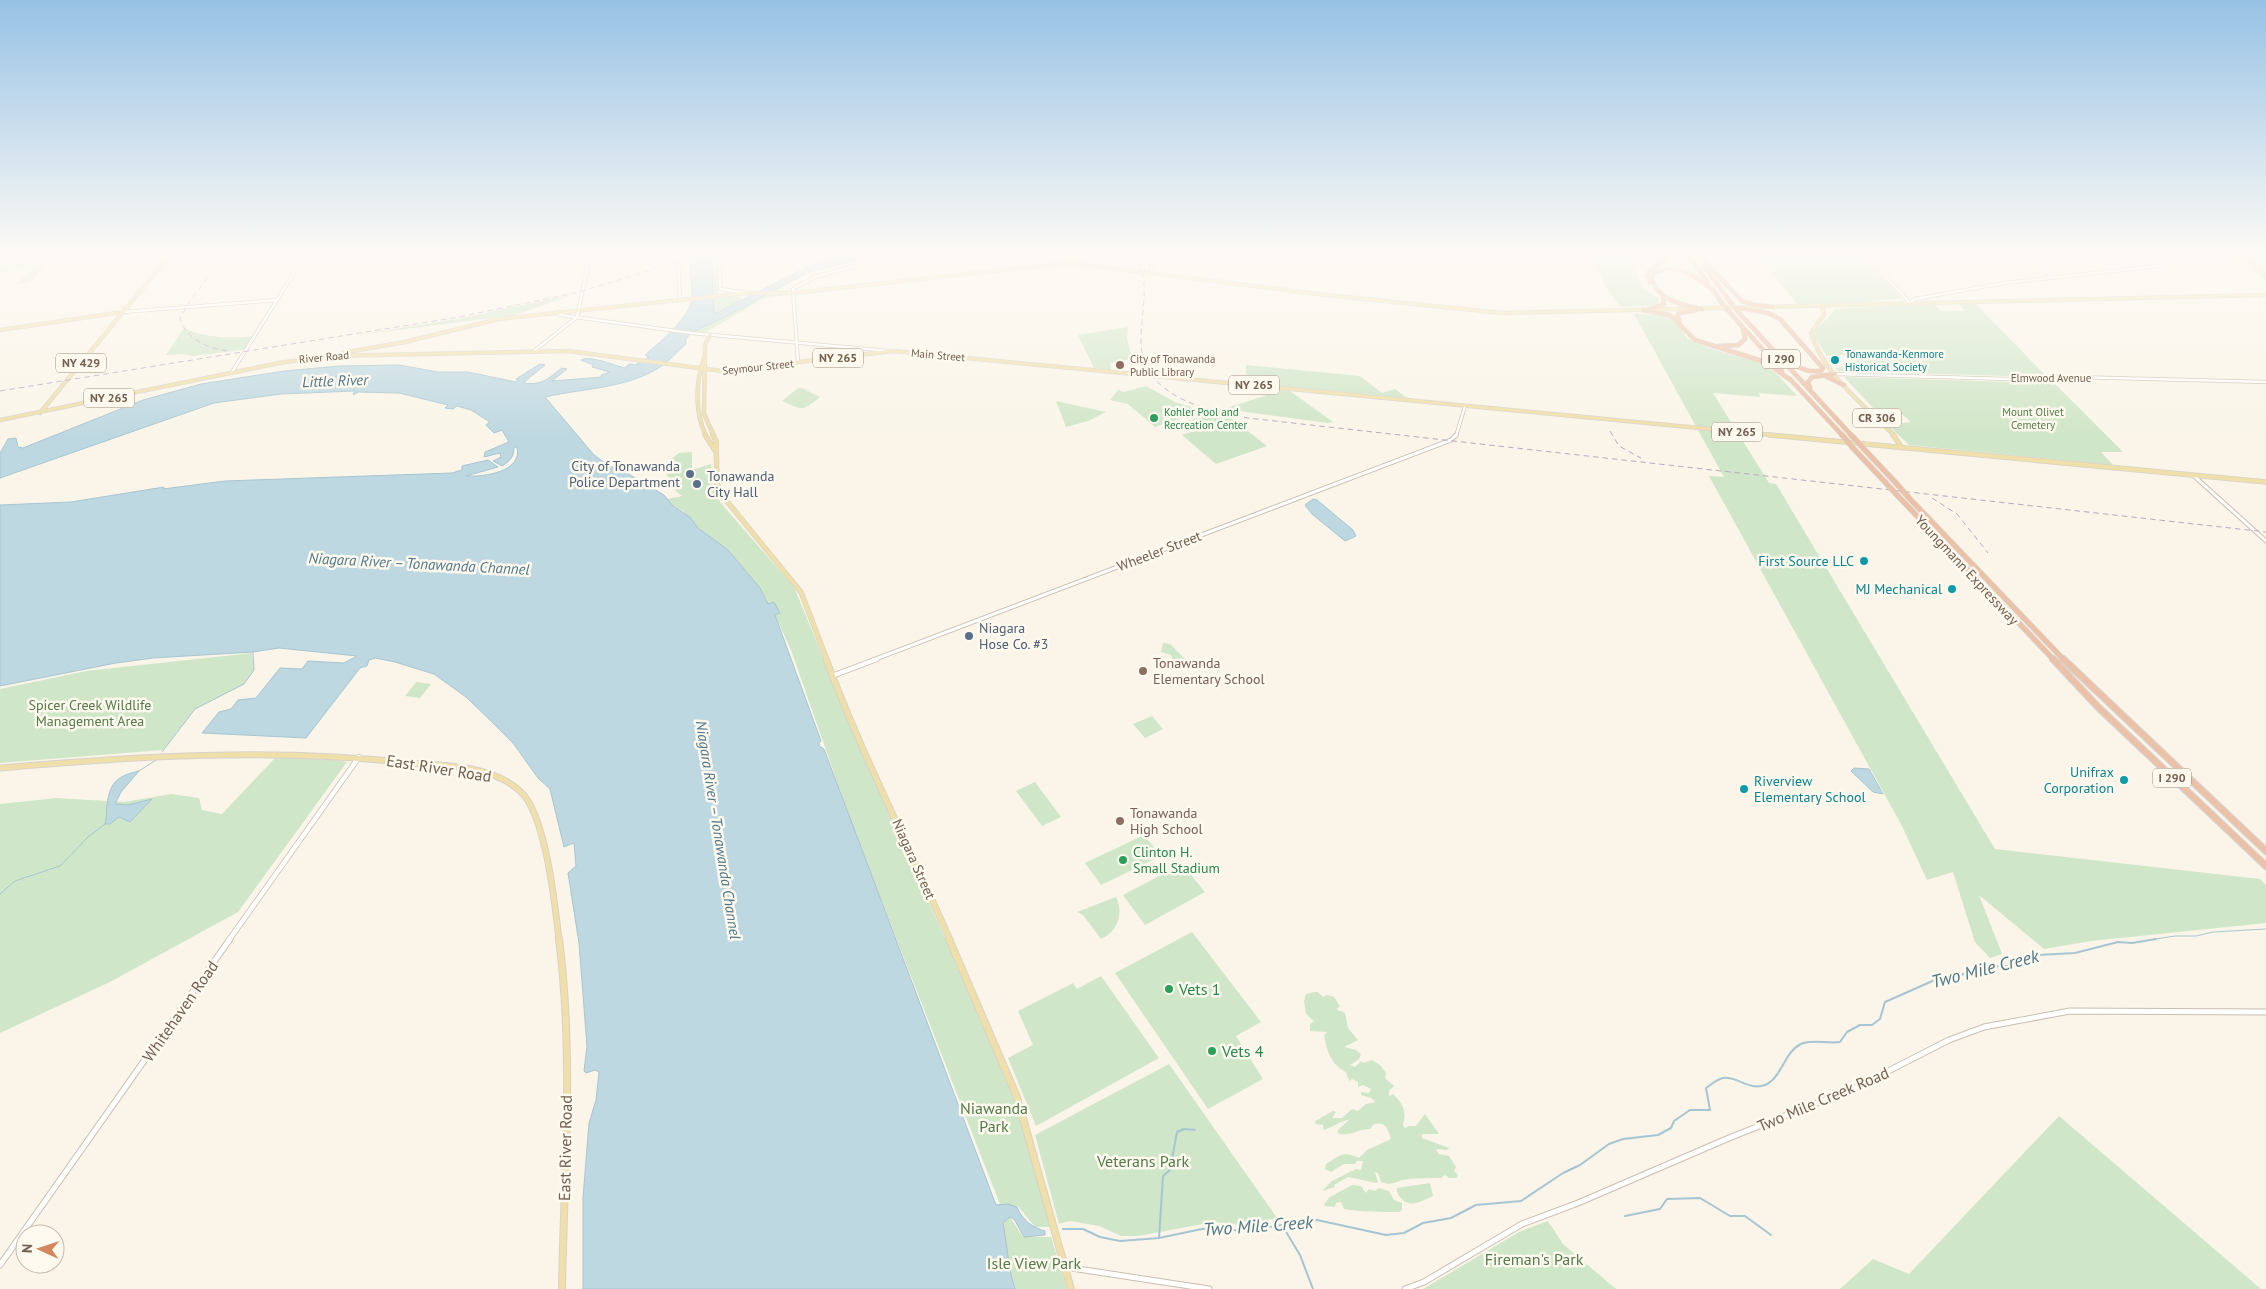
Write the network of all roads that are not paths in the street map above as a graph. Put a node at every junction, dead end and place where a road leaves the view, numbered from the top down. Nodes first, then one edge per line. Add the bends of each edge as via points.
1 (101, 315) edge
2 (120, 315) edge
3 (268, 315) edge
4 (533, 315) edge
5 (567, 315) edge
6 (794, 315) edge
7 (1668, 315) edge
8 (1678, 315) edge
9 (1732, 315) edge
10 (1741, 315) edge
11 (1772, 315) edge
12 (1824, 315) edge
13 (577, 317) junction
14 (1742, 326) junction
15 (0, 330) edge
16 (710, 336) junction
17 (796, 342) junction
18 (534, 351) junction
19 (894, 351) junction
20 (328, 356) junction
21 (1778, 356) junction
22 (653, 361) joint
23 (798, 362) junction
24 (703, 369) junction
25 (232, 372) junction
26 (1813, 372) junction
27 (1835, 374) junction
28 (1817, 375) junction
29 (1792, 381) junction
30 (2266, 382) edge
31 (1844, 385) junction
32 (1821, 402) junction
33 (1465, 406) junction
34 (40, 413) junction
35 (0, 420) edge
36 (1902, 448) junction
37 (2194, 476) junction
38 (2266, 482) edge
39 (2266, 541) edge
40 (832, 676) junction
41 (359, 757) junction
42 (0, 768) edge
43 (2266, 851) edge
44 (2266, 866) edge
45 (2266, 1012) edge
46 (0, 1265) edge
47 (1065, 1267) junction
48 (562, 1289) edge
49 (1072, 1289) edge
50 (1209, 1289) edge
51 (1405, 1289) edge

1 - 15 main road
2 - 34 main road, NY 429
3 - 25 street
4 - 20 main road via 494,320 405,342
5 - 13 street, Main Street
6 - 17 street
7 - 29 highway via 1695,340 1759,360
8 - 14 highway via 1689,333 1716,346 1738,345 1745,340
9 - 14 highway, Youngmann Expressway / I 290, bridge
10 - 21 highway, Youngmann Expressway / I 290, bridge
11 - 26 highway via 1782,321 1822,364 1822,370
12 - 27 main road, CR 306 via 1811,336
13 - 16 street, Main Street
13 - 18 street
14 - 29 highway, Youngmann Expressway / I 290
16 - 17 street, Main Street
16 - 24 main road, Niagara Street via 705,343
17 - 19 street, Main Street
17 - 23 street
18 - 20 main road, River Road / NY 265
18 - 22 main road, River Road / NY 265 via 586,352
19 - 23 main road, Seymour Street / NY 265
19 - 33 main road, Main Street / NY 265
20 - 25 main road, River Road / NY 265
21 - 26 highway via 1795,367
21 - 32 highway, Youngmann Expressway / I 290
22 - 24 main road, Seymour Street / NY 265
23 - 24 main road, Seymour Street / NY 265 via 722,371
24 - 40 main road, Niagara Street via 704,414 716,441 720,492 799,588
25 - 34 main road, River Road / NY 265
26 - 27 highway
27 - 28 highway
27 - 30 street, Elmwood Avenue
27 - 31 main road, CR 306
28 - 31 highway via 1833,378
28 - 32 highway via 1809,379 1808,384
29 - 44 highway, Youngmann Expressway / I 290, bridge via 2098,707
31 - 36 main road, CR 306 via 1897,438
32 - 43 highway, Youngmann Expressway / I 290, bridge via 2031,627
33 - 36 main road, NY 265
33 - 40 street, Wheeler Street via 1456,436 1451,440
34 - 35 main road, River Road / NY 265
36 - 37 main road, NY 265
37 - 38 main road, NY 265
37 - 39 street
40 - 47 main road, Niagara Street via 911,850 1016,1097
41 - 42 main road, East River Road via 320,754 148,756
41 - 46 street, Whitehaven Road
41 - 48 main road, East River Road via 487,774 518,790 532,808 551,880 565,1000
45 - 51 street, Two Mile Creek Road via 2070,1011 1967,1032 1857,1087 1522,1224 1424,1282
47 - 49 main road, Niagara Street
47 - 50 street

